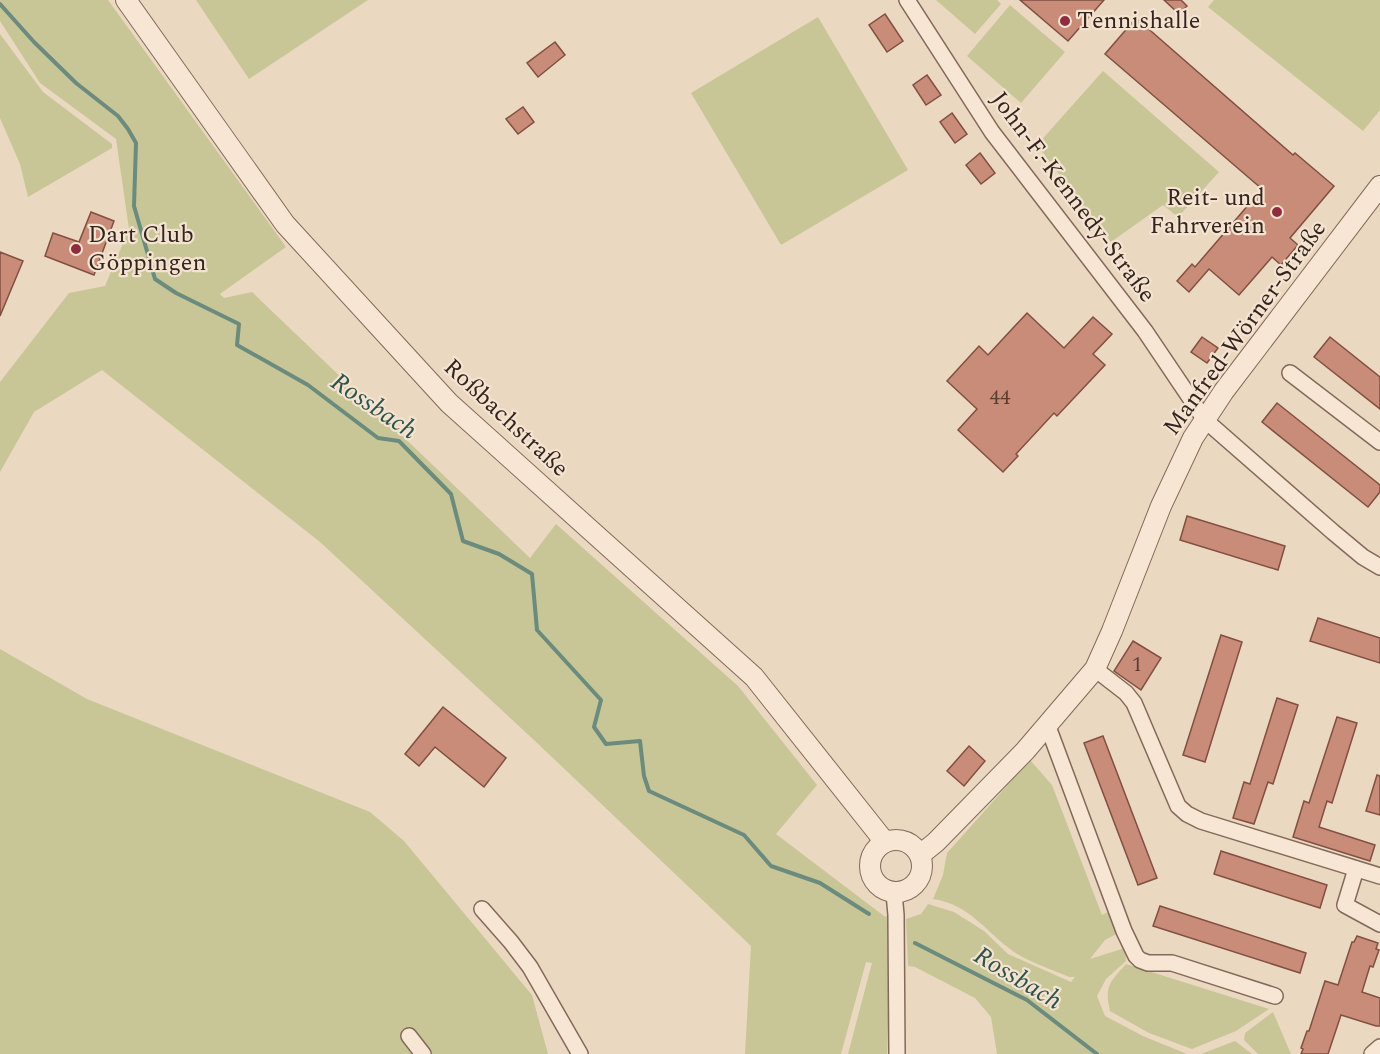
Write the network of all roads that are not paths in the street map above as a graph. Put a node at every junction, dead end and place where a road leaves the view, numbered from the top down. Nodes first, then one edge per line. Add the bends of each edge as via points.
1 (126, 0) edge
2 (907, 0) edge
3 (1378, 194) edge
4 (1290, 373) dead end
5 (1206, 420) junction
6 (1380, 442) edge
7 (1380, 567) edge
8 (1095, 669) junction
9 (1047, 724) junction
10 (885, 842) junction
11 (920, 855) junction
12 (1356, 869) junction
13 (1380, 874) edge
14 (894, 893) junction
15 (482, 909) dead end
16 (1380, 924) edge
17 (1275, 996) dead end
18 (409, 1036) dead end
19 (1380, 1047) edge
20 (423, 1054) edge
21 (580, 1054) edge
22 (897, 1054) edge
23 (1372, 1054) edge

1 - 10 street, Roßbachstraße via 293,232 449,403 754,677
2 - 5 street, John-F.-Kennedy-Straße via 992,132 1145,330
3 - 5 street, Manfred-Wörner-Straße via 1224,391
4 - 6 street
5 - 7 street, John-F.-Kennedy-Straße via 1363,557
5 - 8 street, Manfred-Wörner-Straße via 1179,464
8 - 9 street, Manfred-Wörner-Straße
8 - 12 street via 1134,703 1178,806 1187,814 1201,822
9 - 11 street, Manfred-Wörner-Straße via 936,843
9 - 17 street via 1136,956 1148,963 1172,963
10 - 11 street via 901,840
10 - 14 street via 873,854 870,871 879,886
11 - 14 street via 918,881 912,888
12 - 13 street
12 - 16 street via 1344,905
14 - 22 street
15 - 21 street via 530,967
18 - 20 street
19 - 23 street

